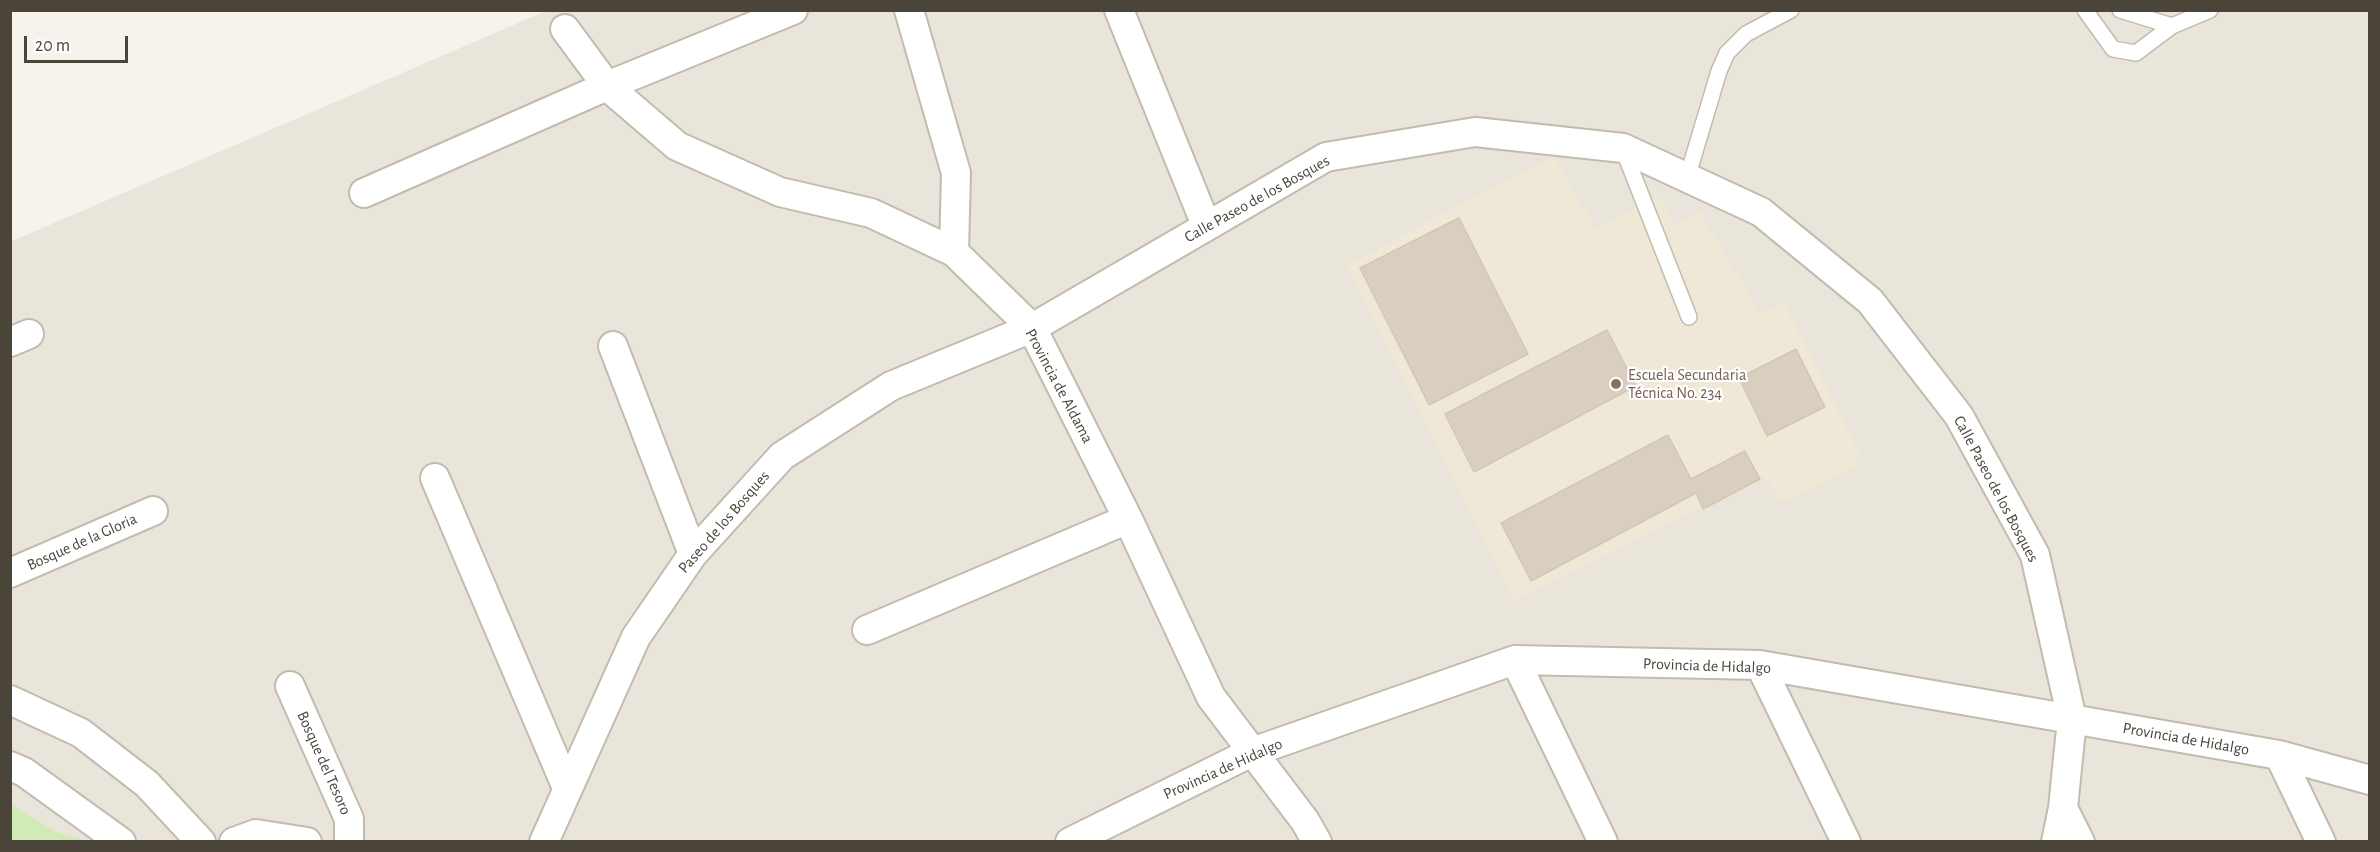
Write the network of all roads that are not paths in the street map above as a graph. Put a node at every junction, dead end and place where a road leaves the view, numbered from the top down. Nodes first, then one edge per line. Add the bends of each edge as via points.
1 (793, 10) edge
2 (909, 10) edge
3 (1119, 10) edge
4 (1791, 10) edge
5 (2085, 10) edge
6 (2120, 10) edge
7 (2210, 10) edge
8 (2172, 26) junction
9 (565, 29) dead end
10 (607, 86) junction
11 (1623, 148) junction
12 (1687, 178) junction
13 (364, 194) dead end
14 (1206, 225) junction
15 (954, 252) junction
16 (1689, 317) dead end
17 (1032, 328) junction
18 (613, 346) dead end
19 (435, 478) dead end
20 (153, 511) dead end
21 (1128, 519) junction
22 (693, 554) junction
23 (10, 573) edge
24 (867, 630) dead end
25 (1515, 660) junction
26 (1760, 665) junction
27 (290, 686) dead end
28 (10, 700) edge
29 (2072, 719) junction
30 (1252, 752) junction
31 (2279, 755) junction
32 (10, 766) edge
33 (2370, 780) edge
34 (567, 788) junction
35 (2063, 808) junction
36 (121, 842) edge
37 (201, 842) edge
38 (234, 842) edge
39 (307, 842) edge
40 (349, 842) edge
41 (544, 842) edge
42 (1070, 842) edge
43 (1317, 842) edge
44 (1603, 842) edge
45 (1846, 842) edge
46 (2056, 842) edge
47 (2079, 842) edge
48 (2321, 842) edge

1 - 10 street
2 - 15 street via 956,173
3 - 14 street
4 - 12 lane via 1746,34 1727,53
5 - 8 lane via 2113,49 2136,53
6 - 8 lane
7 - 8 lane
9 - 10 street, Provincia de Aldama
10 - 13 street
10 - 15 street, Provincia de Aldama via 677,146 780,192 872,213
11 - 12 street, Calle Paseo de los Bosques
11 - 14 street, Calle Paseo de los Bosques via 1475,132 1326,157
11 - 16 lane
12 - 29 street, Calle Paseo de los Bosques via 1761,212 1870,301 1959,416 2035,555
14 - 17 street, Calle Paseo de los Bosques
15 - 17 street, Provincia de Aldama
17 - 21 street, Provincia de Aldama
17 - 22 street, Paseo de los Bosques via 891,386 782,456
18 - 22 street
19 - 34 street
20 - 23 street, Bosque de la Gloria
21 - 24 street
21 - 30 street, Provincia de Aldama via 1211,697
22 - 34 street, Paseo de los Bosques via 636,637
25 - 26 street, Provincia de Hidalgo
25 - 30 street, Provincia de Hidalgo
25 - 44 street
26 - 29 street, Provincia de Hidalgo
26 - 45 street
27 - 40 street, Bosque del Tesoro via 349,819
28 - 37 street via 81,733 147,784
29 - 31 street, Provincia de Hidalgo
29 - 35 street, Calle Paseo de los Bosques
30 - 42 street, Provincia de Hidalgo
30 - 43 street, Provincia de Aldama
31 - 33 street, Provincia de Hidalgo
31 - 48 street
32 - 36 street
34 - 41 street, Paseo de los Bosques
35 - 46 street, Calle Paseo de los Bosques
35 - 47 street
38 - 39 street via 256,834

